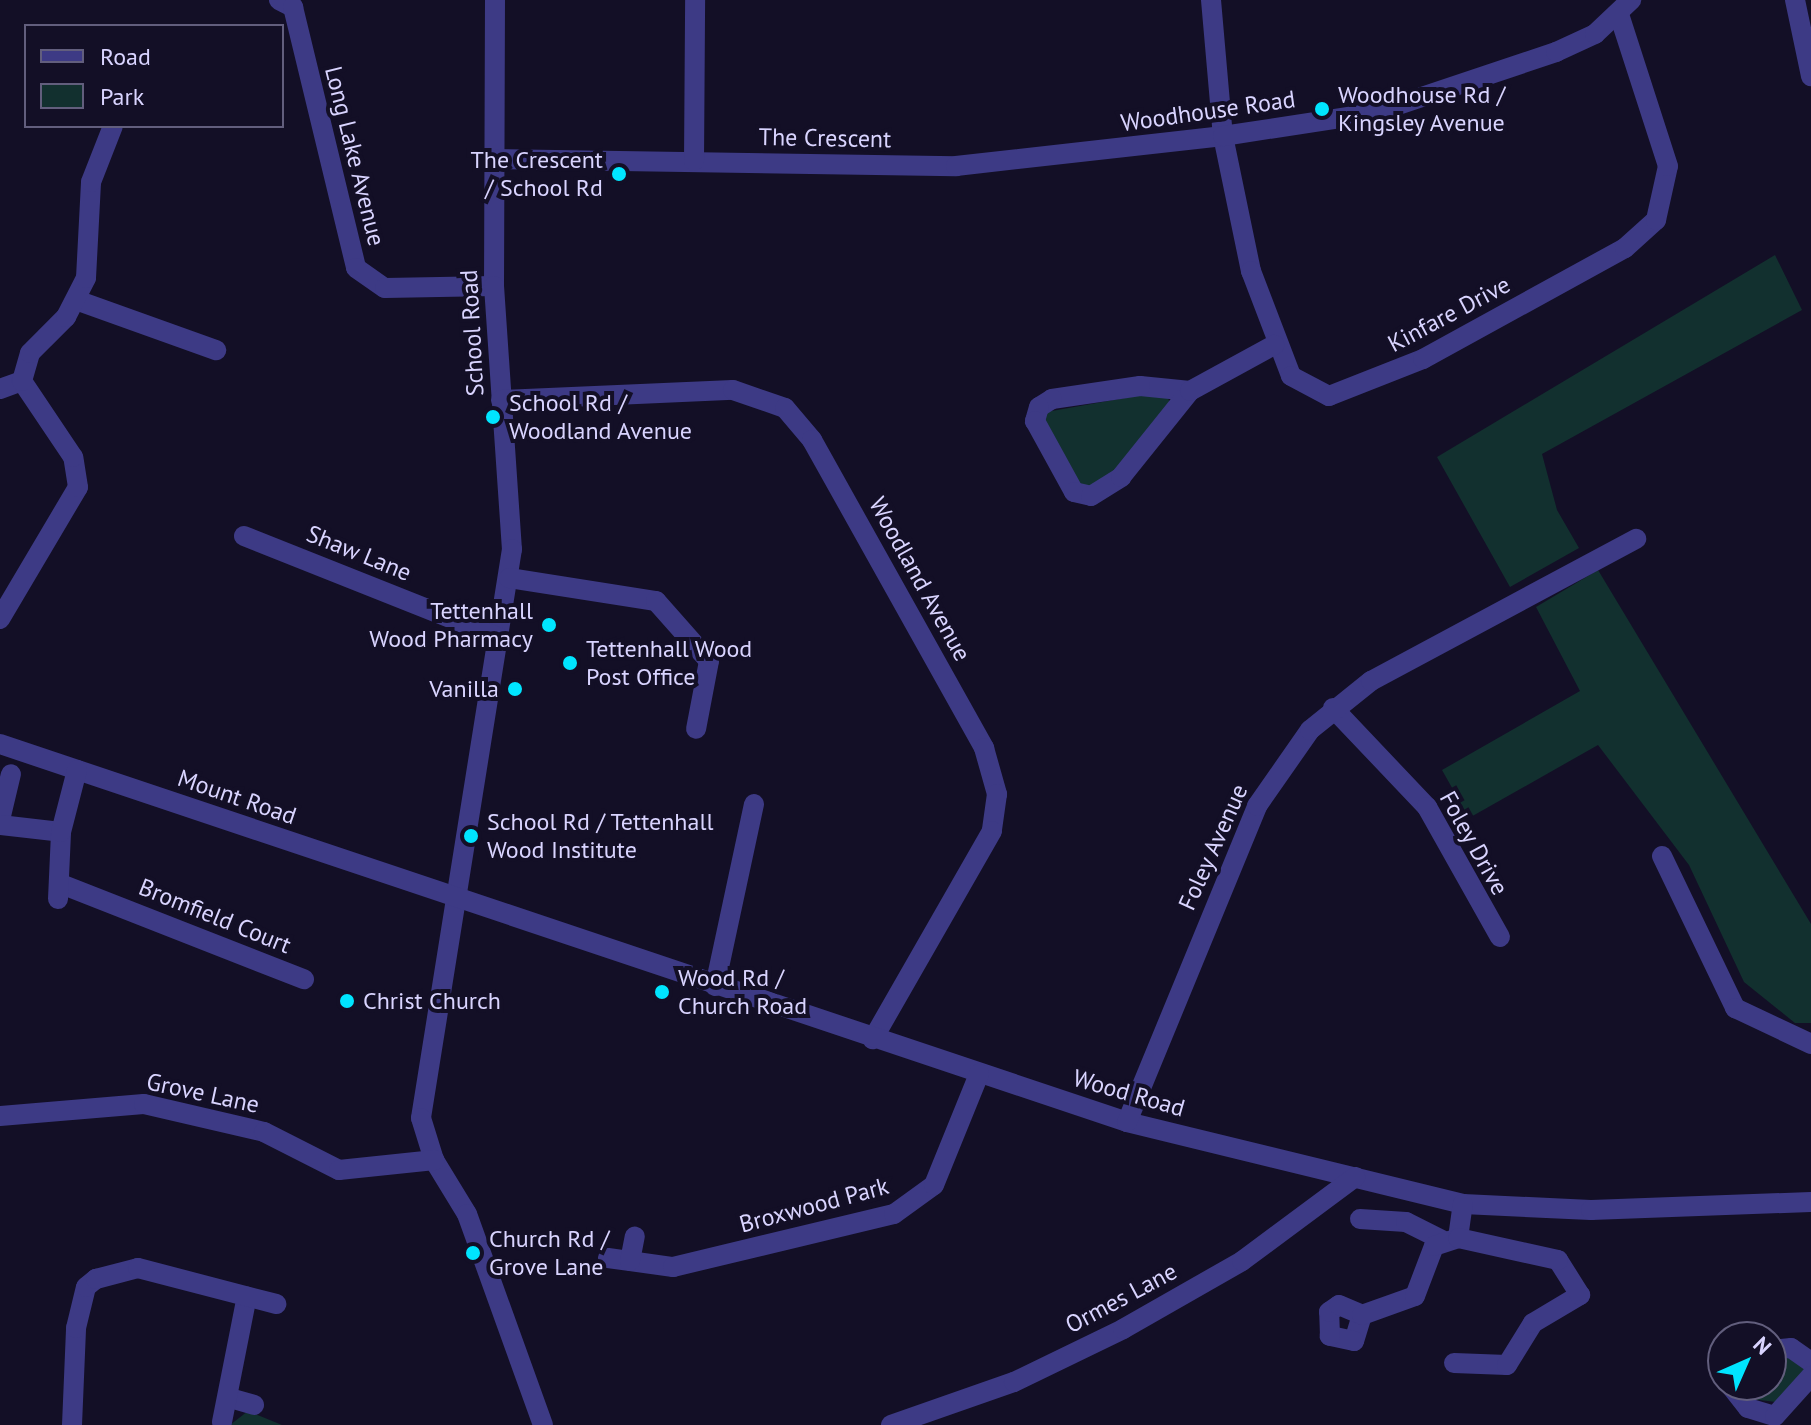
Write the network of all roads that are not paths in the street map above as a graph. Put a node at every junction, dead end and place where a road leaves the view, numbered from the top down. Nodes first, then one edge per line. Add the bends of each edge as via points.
1 (495, 0) edge
2 (695, 0) edge
3 (1211, 0) edge
4 (1795, 0) edge
5 (288, 2) edge
6 (1626, 8) edge
7 (1811, 76) edge
8 (112, 128) edge
9 (1223, 136) junction
10 (492, 159) junction
11 (694, 161) junction
12 (956, 166) joint
13 (494, 286) junction
14 (76, 300) junction
15 (1274, 345) junction
16 (216, 350) dead end
17 (22, 381) junction
18 (0, 389) edge
19 (1190, 391) junction
20 (501, 400) junction
21 (244, 536) dead end
22 (1636, 539) dead end
23 (509, 578) junction
24 (0, 619) edge
25 (500, 638) junction
26 (1333, 708) junction
27 (696, 729) dead end
28 (0, 744) edge
29 (77, 770) junction
30 (11, 774) dead end
31 (754, 804) dead end
32 (0, 822) edge
33 (61, 832) junction
34 (1662, 856) dead end
35 (458, 899) junction
36 (1500, 937) dead end
37 (304, 979) dead end
38 (715, 986) junction
39 (873, 1039) junction
40 (1811, 1044) edge
41 (979, 1074) junction
42 (0, 1116) edge
43 (1127, 1122) junction
44 (434, 1160) junction
45 (1355, 1177) junction
46 (1811, 1202) edge
47 (1463, 1204) junction
48 (1360, 1219) dead end
49 (635, 1236) dead end
50 (1450, 1239) junction
51 (608, 1258) dead end
52 (630, 1261) junction
53 (247, 1296) junction
54 (276, 1304) dead end
55 (1362, 1315) dead end
56 (1787, 1354) edge
57 (1810, 1360) edge
58 (1454, 1363) dead end
59 (1787, 1397) edge
60 (230, 1398) junction
61 (1743, 1401) edge
62 (1784, 1401) edge
63 (254, 1405) dead end
64 (222, 1422) dead end
65 (72, 1425) edge
66 (543, 1425) edge
67 (891, 1425) edge

1 - 10 street, School Road
2 - 11 street
3 - 9 street, Kinfare Drive
4 - 7 street
5 - 13 street, Long Lake Avenue via 356,268 385,288
6 - 9 street, Woodhouse Road via 1556,52 1374,113
6 - 15 street, Kinfare Drive via 1668,166 1656,220 1641,235 1348,395 1311,392 1291,376
8 - 14 street via 94,164 91,252
9 - 12 street, Woodhouse Road
9 - 15 street, Kinfare Drive
10 - 11 street, The Crescent
10 - 13 street, School Road
11 - 12 street, The Crescent
13 - 20 street, School Road
14 - 16 street
14 - 17 street via 30,353
15 - 19 street
17 - 18 street
17 - 24 street via 73,457 78,487
19 - 19 street via 1136,461 1091,496 1074,492 1035,421 1039,407 1052,399 1140,386
20 - 23 street, School Road
20 - 39 street, Woodland Avenue via 733,390 785,408 812,440 984,748 996,784 992,831
21 - 25 street, Shaw Lane
22 - 26 street, Foley Avenue
23 - 25 street, School Road
23 - 27 street via 656,601 709,661
25 - 35 street, School Road
26 - 36 street, Foley Drive via 1427,807
26 - 43 street, Foley Avenue via 1257,806
28 - 29 street, Mount Road
29 - 33 street
29 - 35 street, Mount Road
30 - 32 street
31 - 38 street
32 - 33 street
33 - 37 street, Bromfield Court via 59,892
34 - 40 street via 1735,1008
35 - 38 street, Wood Road
35 - 44 street, School Road via 421,1118
38 - 39 street, Wood Road
39 - 41 street, Wood Road
41 - 43 street, Wood Road
41 - 52 street, Broxwood Park via 934,1185 894,1214 673,1267
42 - 44 street, Grove Lane via 144,1104 264,1132 339,1170
43 - 45 street, Wood Road
44 - 66 street, School Road via 467,1214
45 - 47 street, Wood Road
45 - 67 street, Ormes Lane via 1242,1261 1123,1329 1014,1382
46 - 47 street, Wood Road via 1591,1210
47 - 50 street
48 - 50 street via 1406,1222
49 - 52 street
50 - 55 street via 1428,1255 1415,1296
50 - 58 street via 1558,1260 1580,1295 1540,1316 1507,1365
51 - 52 street, Broxwood Park
53 - 54 street
53 - 60 street
53 - 65 street via 138,1268 96,1279 86,1287 76,1328
56 - 57 street
57 - 59 street
60 - 63 street
60 - 64 street
61 - 62 street via 1748,1408 1775,1416

